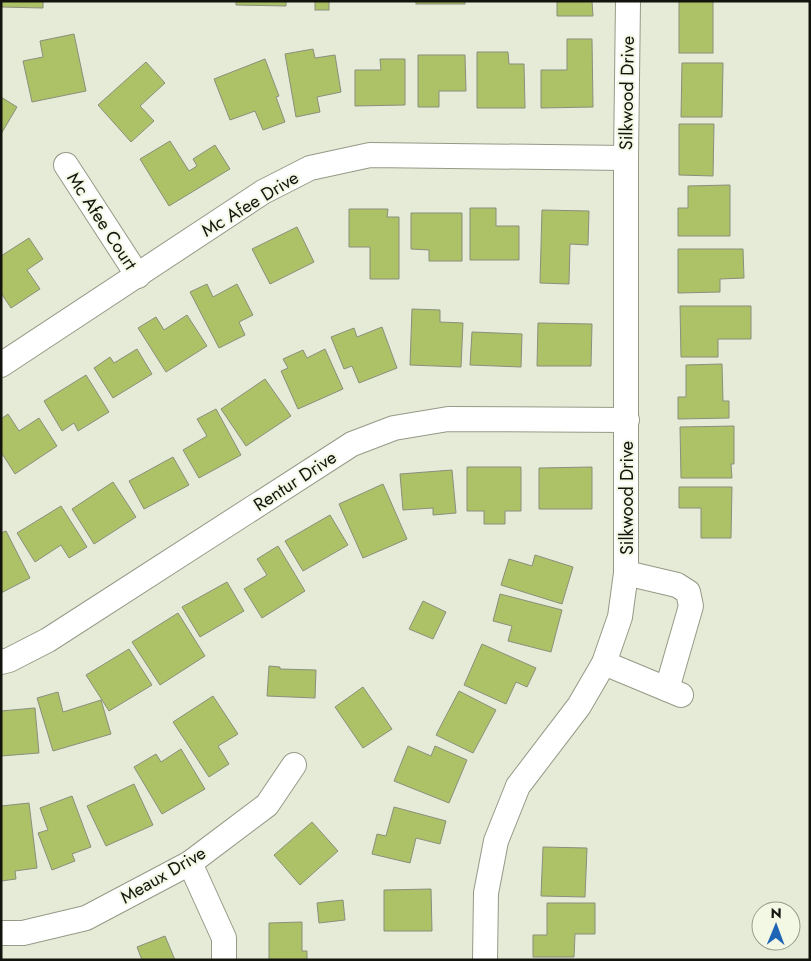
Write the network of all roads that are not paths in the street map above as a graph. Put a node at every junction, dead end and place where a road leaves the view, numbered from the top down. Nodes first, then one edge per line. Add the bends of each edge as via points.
1 (628, 1) edge
2 (626, 158) junction
3 (66, 165) dead end
4 (138, 276) junction
5 (1, 365) edge
6 (627, 420) junction
7 (626, 573) junction
8 (1, 662) edge
9 (604, 663) junction
10 (294, 765) dead end
11 (190, 863) junction
12 (1, 933) edge
13 (224, 960) edge
14 (485, 960) edge

1 - 2 street, Silkwood Drive
2 - 4 street, Mc Afee Drive via 370,155 310,168 263,192
2 - 6 street, Silkwood Drive
3 - 4 street, Mc Afee Court
4 - 5 street, Mc Afee Drive
6 - 7 street, Silkwood Drive
6 - 8 street, Rentur Drive via 448,419 394,428 352,444 48,640
7 - 9 street, Silkwood Drive via 620,617
7 - 9 street via 678,585 688,592 691,606 675,692
9 - 14 street, Silkwood Drive via 579,706 518,786 496,841 486,893
10 - 11 street, Meaux Drive via 267,805
11 - 12 street, Meaux Drive via 86,918 22,933
11 - 13 street via 224,938

